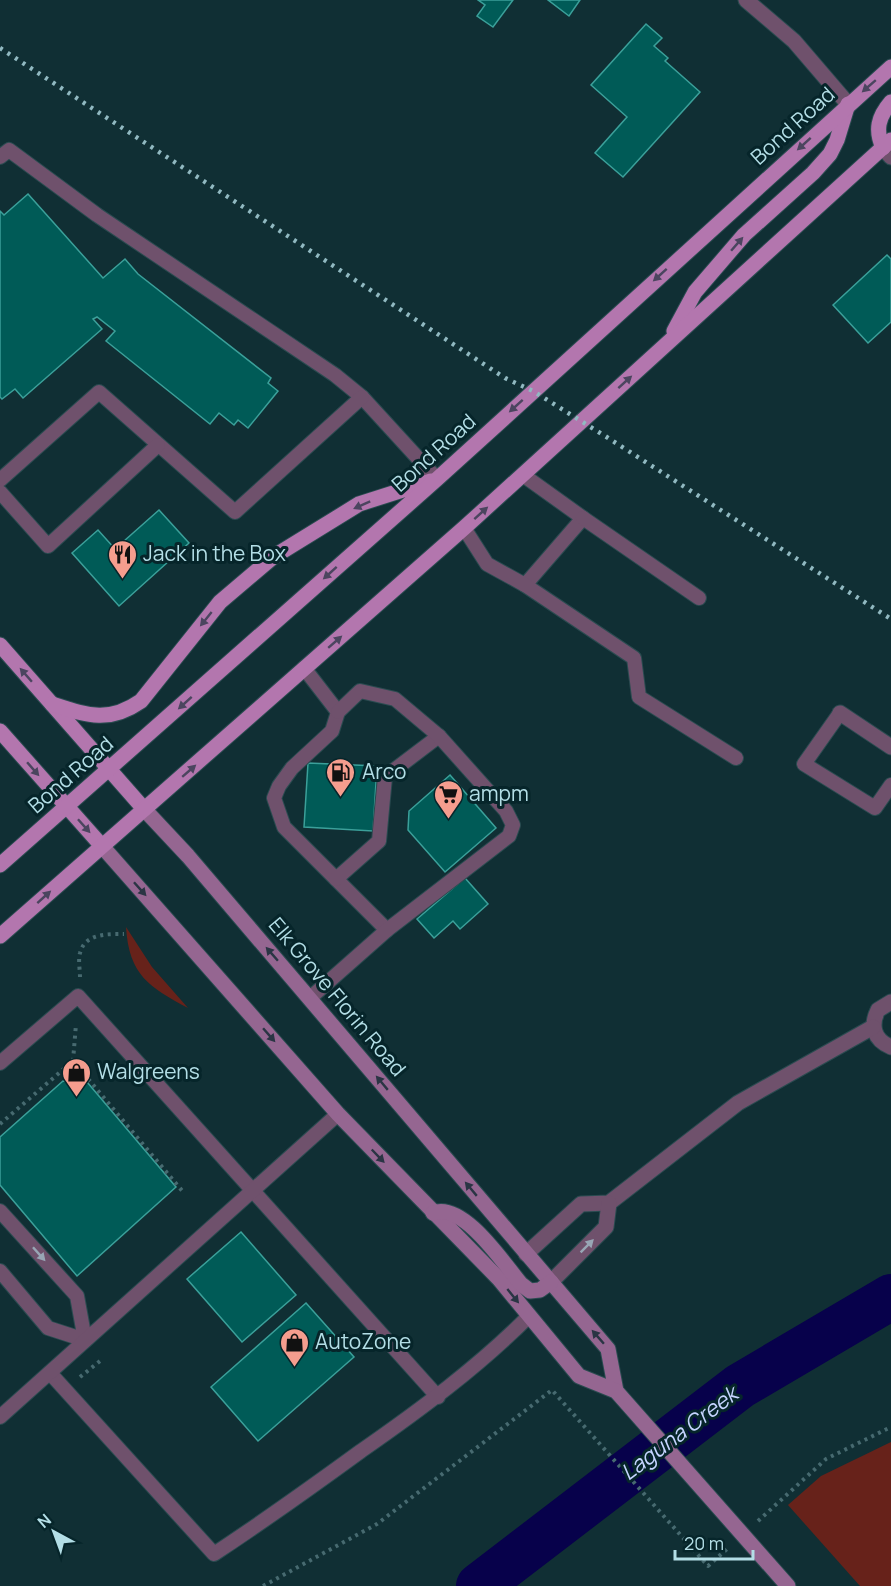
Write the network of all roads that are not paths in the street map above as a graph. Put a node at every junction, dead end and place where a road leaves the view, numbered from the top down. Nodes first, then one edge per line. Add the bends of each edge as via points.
1 (746, 0) edge
2 (891, 67) edge
3 (891, 102) edge
4 (848, 104) junction
5 (888, 148) edge
6 (0, 157) edge
7 (668, 343) junction
8 (363, 397) junction
9 (158, 445) junction
10 (523, 475) junction
11 (437, 479) junction
12 (0, 480) edge
13 (0, 492) edge
14 (583, 518) junction
15 (464, 528) junction
16 (525, 585) junction
17 (699, 598) dead end
18 (0, 645) edge
19 (304, 669) junction
20 (51, 704) junction
21 (338, 712) junction
22 (840, 712) joint
23 (0, 730) edge
24 (439, 736) junction
25 (891, 747) edge
26 (736, 758) dead end
27 (109, 770) junction
28 (891, 785) edge
29 (66, 807) junction
30 (144, 809) junction
31 (101, 845) junction
32 (0, 865) edge
33 (336, 879) junction
34 (387, 930) junction
35 (0, 936) edge
36 (310, 998) junction
37 (891, 1002) edge
38 (873, 1027) junction
39 (891, 1047) edge
40 (0, 1063) edge
41 (338, 1114) junction
42 (253, 1190) junction
43 (609, 1203) junction
44 (0, 1210) edge
45 (433, 1214) junction
46 (526, 1254) junction
47 (0, 1271) edge
48 (551, 1282) junction
49 (529, 1316) junction
50 (86, 1341) junction
51 (50, 1373) junction
52 (616, 1391) junction
53 (438, 1397) junction
54 (0, 1417) edge
55 (788, 1586) edge

1 - 4 street via 794,41
2 -> 4 main road, Bond Road
3 - 5 main road via 878,124 878,136
7 -> 4 main road via 695,292 744,235 830,154
4 -> 11 main road, Bond Road
5 - 7 main road
6 - 8 lane via 9,150
10 -> 7 main road
8 - 9 lane via 235,513
8 - 11 lane
9 - 12 lane via 99,392
9 - 13 lane via 48,546
10 - 14 lane
15 -> 10 main road
11 -> 20 main road via 359,504 273,557 220,602 141,701 130,708 91,716
11 -> 27 main road, Bond Road
14 - 16 lane
14 - 17 lane
15 - 16 lane via 487,564
19 -> 15 main road
16 - 26 lane via 634,658 639,697
20 -> 18 main road, Elk Grove Florin Road
19 - 21 lane
30 -> 19 main road
20 - 27 main road, Elk Grove Florin Road
21 - 24 lane via 360,691 395,699
21 - 33 lane via 332,731 292,768 274,798 284,827
22 - 25 street
22 - 28 lane via 804,764 875,808
23 -> 29 main road
24 - 33 lane via 386,777 379,841
24 - 34 lane via 506,811 513,825 509,836
27 - 29 main road, Bond Road
27 - 30 main road, Elk Grove Florin Road
29 -> 31 main road
29 - 32 main road, Bond Road
30 - 31 main road
36 -> 30 main road, Elk Grove Florin Road
35 -> 31 main road
31 -> 41 main road
33 - 34 lane
34 - 36 lane
46 -> 36 main road, Elk Grove Florin Road
37 - 38 street via 878,1010
38 - 39 street via 882,1043
38 - 43 street via 738,1103
40 - 42 lane via 78,996
41 - 42 lane
41 -> 45 main road
42 - 50 lane
42 - 53 lane
43 - 46 street via 580,1204
48 -> 43 street via 606,1227
44 -> 50 lane via 77,1296
45 - 48 main road via 445,1212 470,1224 530,1291 540,1290
45 -> 49 main road via 499,1279
46 - 48 main road, Elk Grove Florin Road
47 - 50 lane via 48,1328
52 -> 48 main road, Elk Grove Florin Road via 608,1349
49 - 52 main road via 579,1376
49 - 53 lane
50 - 51 lane
51 - 53 lane via 214,1554
51 - 54 lane
52 - 55 main road

